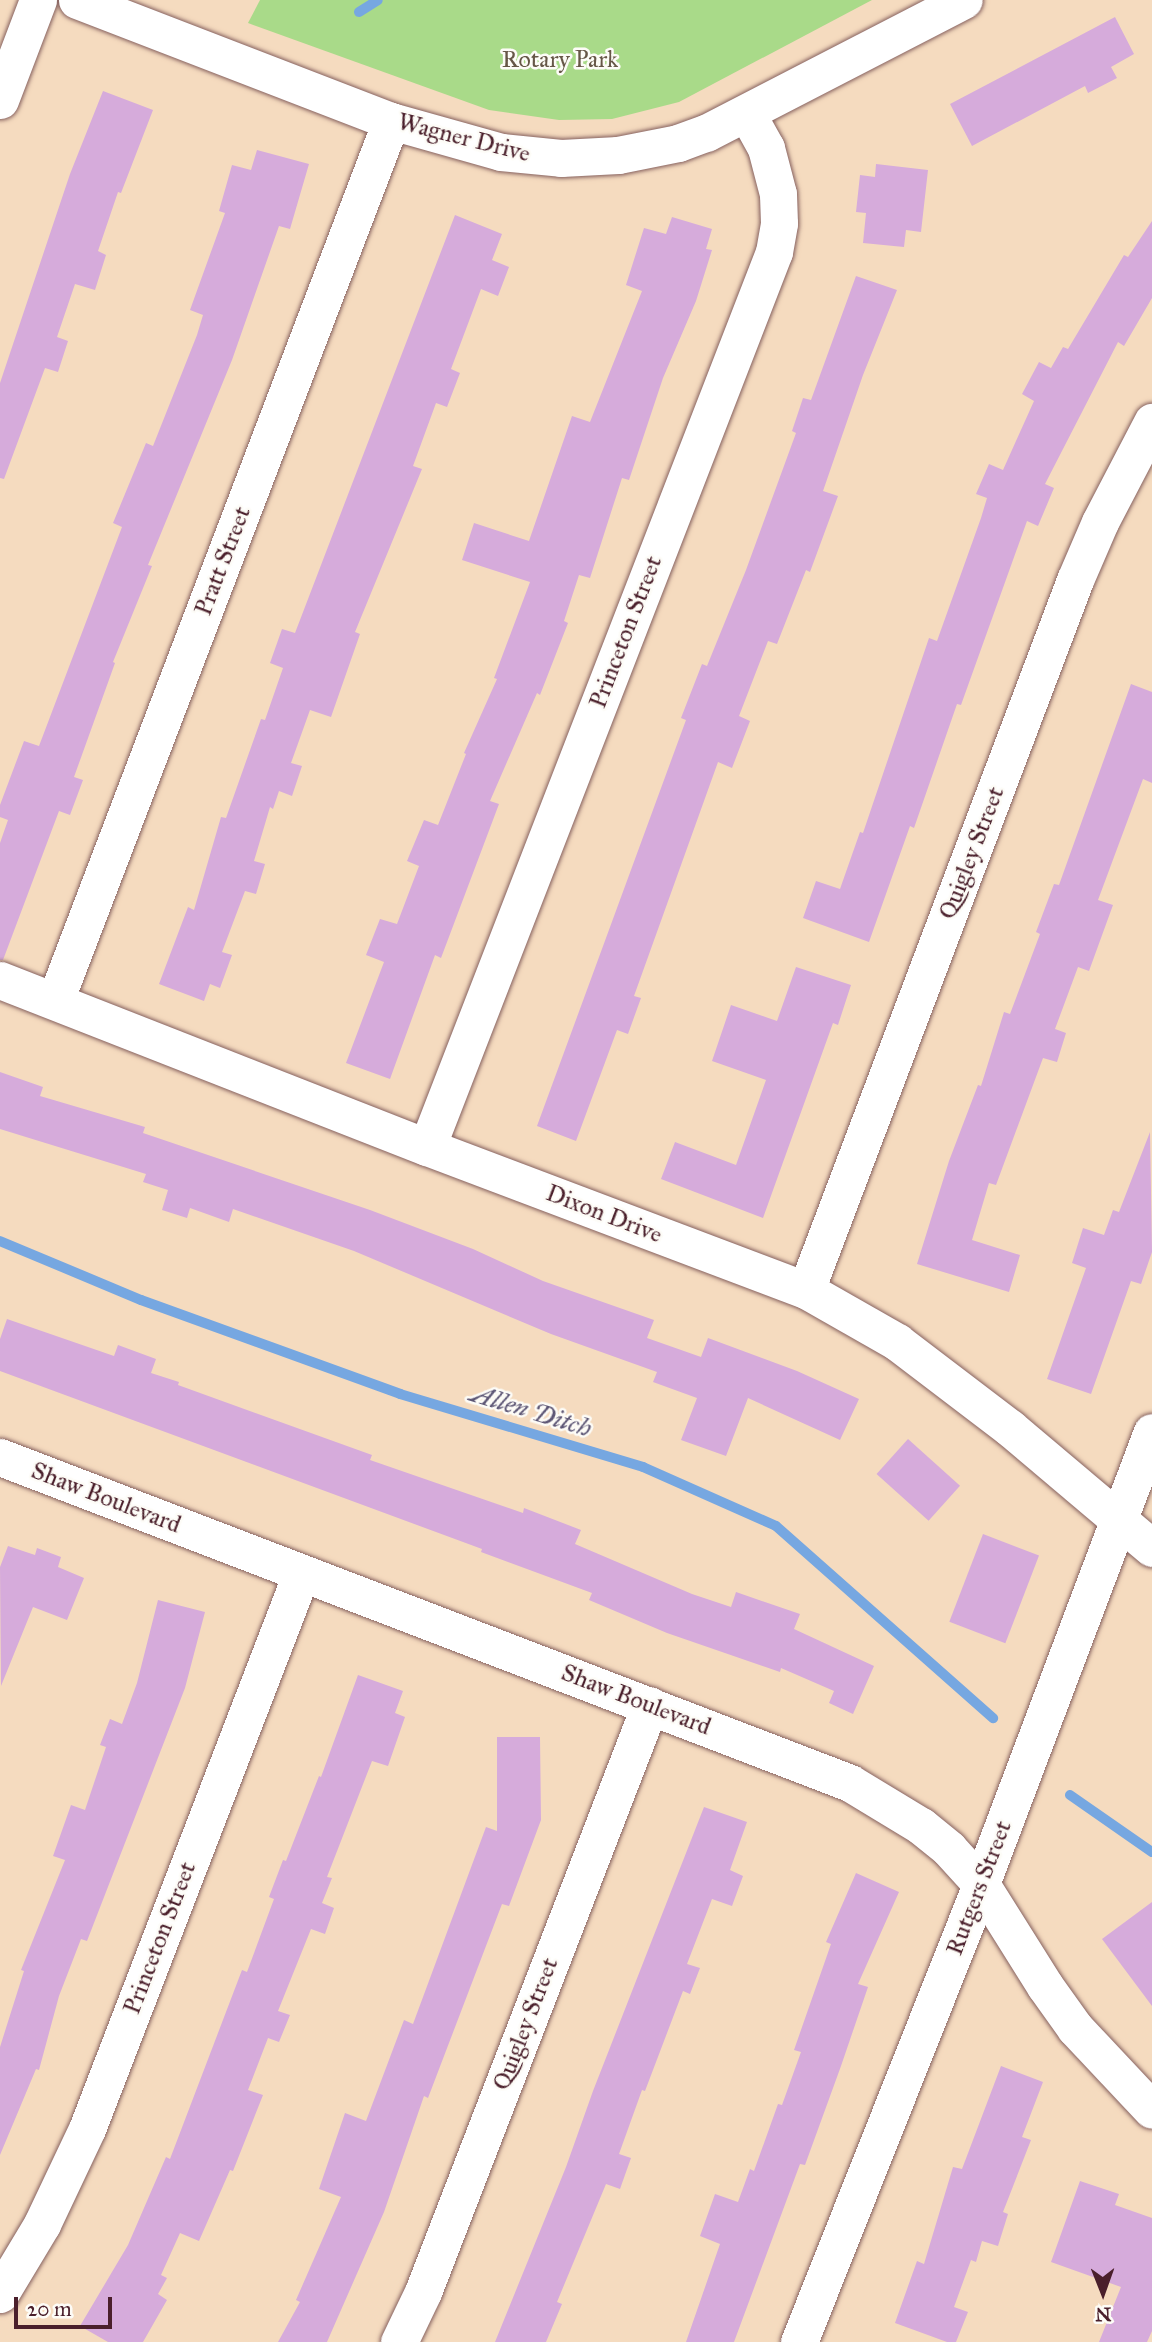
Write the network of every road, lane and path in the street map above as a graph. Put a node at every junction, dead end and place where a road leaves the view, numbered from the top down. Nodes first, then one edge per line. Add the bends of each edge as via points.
1 (38, 0) edge
2 (77, 0) edge
3 (964, 0) edge
4 (0, 100) edge
5 (747, 114) junction
6 (391, 121) junction
7 (1152, 422) edge
8 (0, 980) edge
9 (55, 1001) junction
10 (427, 1147) junction
11 (806, 1290) junction
12 (1152, 1432) edge
13 (0, 1457) edge
14 (1119, 1521) junction
15 (1152, 1548) edge
16 (301, 1574) junction
17 (650, 1705) junction
18 (981, 1884) junction
19 (1152, 2110) edge
20 (0, 2294) edge
21 (398, 2342) edge
22 (799, 2342) edge

1 - 4 street
2 - 6 street, Wagner Drive
3 - 5 street, Wagner Drive
5 - 6 street, Wagner Drive via 678,143 618,155 561,158 501,152
5 - 10 street, Princeton Street via 766,148 778,194 774,252
6 - 9 street, Pratt Street
7 - 11 street, Quigley Street via 1075,580
8 - 9 street, Dixon Drive
9 - 10 street, Dixon Drive
10 - 11 street, Dixon Drive
11 - 14 street, Dixon Drive via 897,1342 1010,1428
12 - 14 street, Rutgers Street
13 - 16 street, Shaw Boulevard
14 - 15 street, Dixon Drive
14 - 18 street, Rutgers Street
16 - 17 street, Shaw Boulevard
16 - 20 street, Princeton Street via 81,2142 43,2224
17 - 18 street, Shaw Boulevard via 850,1783 921,1826
17 - 21 street, Quigley Street via 423,2292
18 - 19 street, Shaw Boulevard via 1075,2028
18 - 22 street, Rutgers Street

